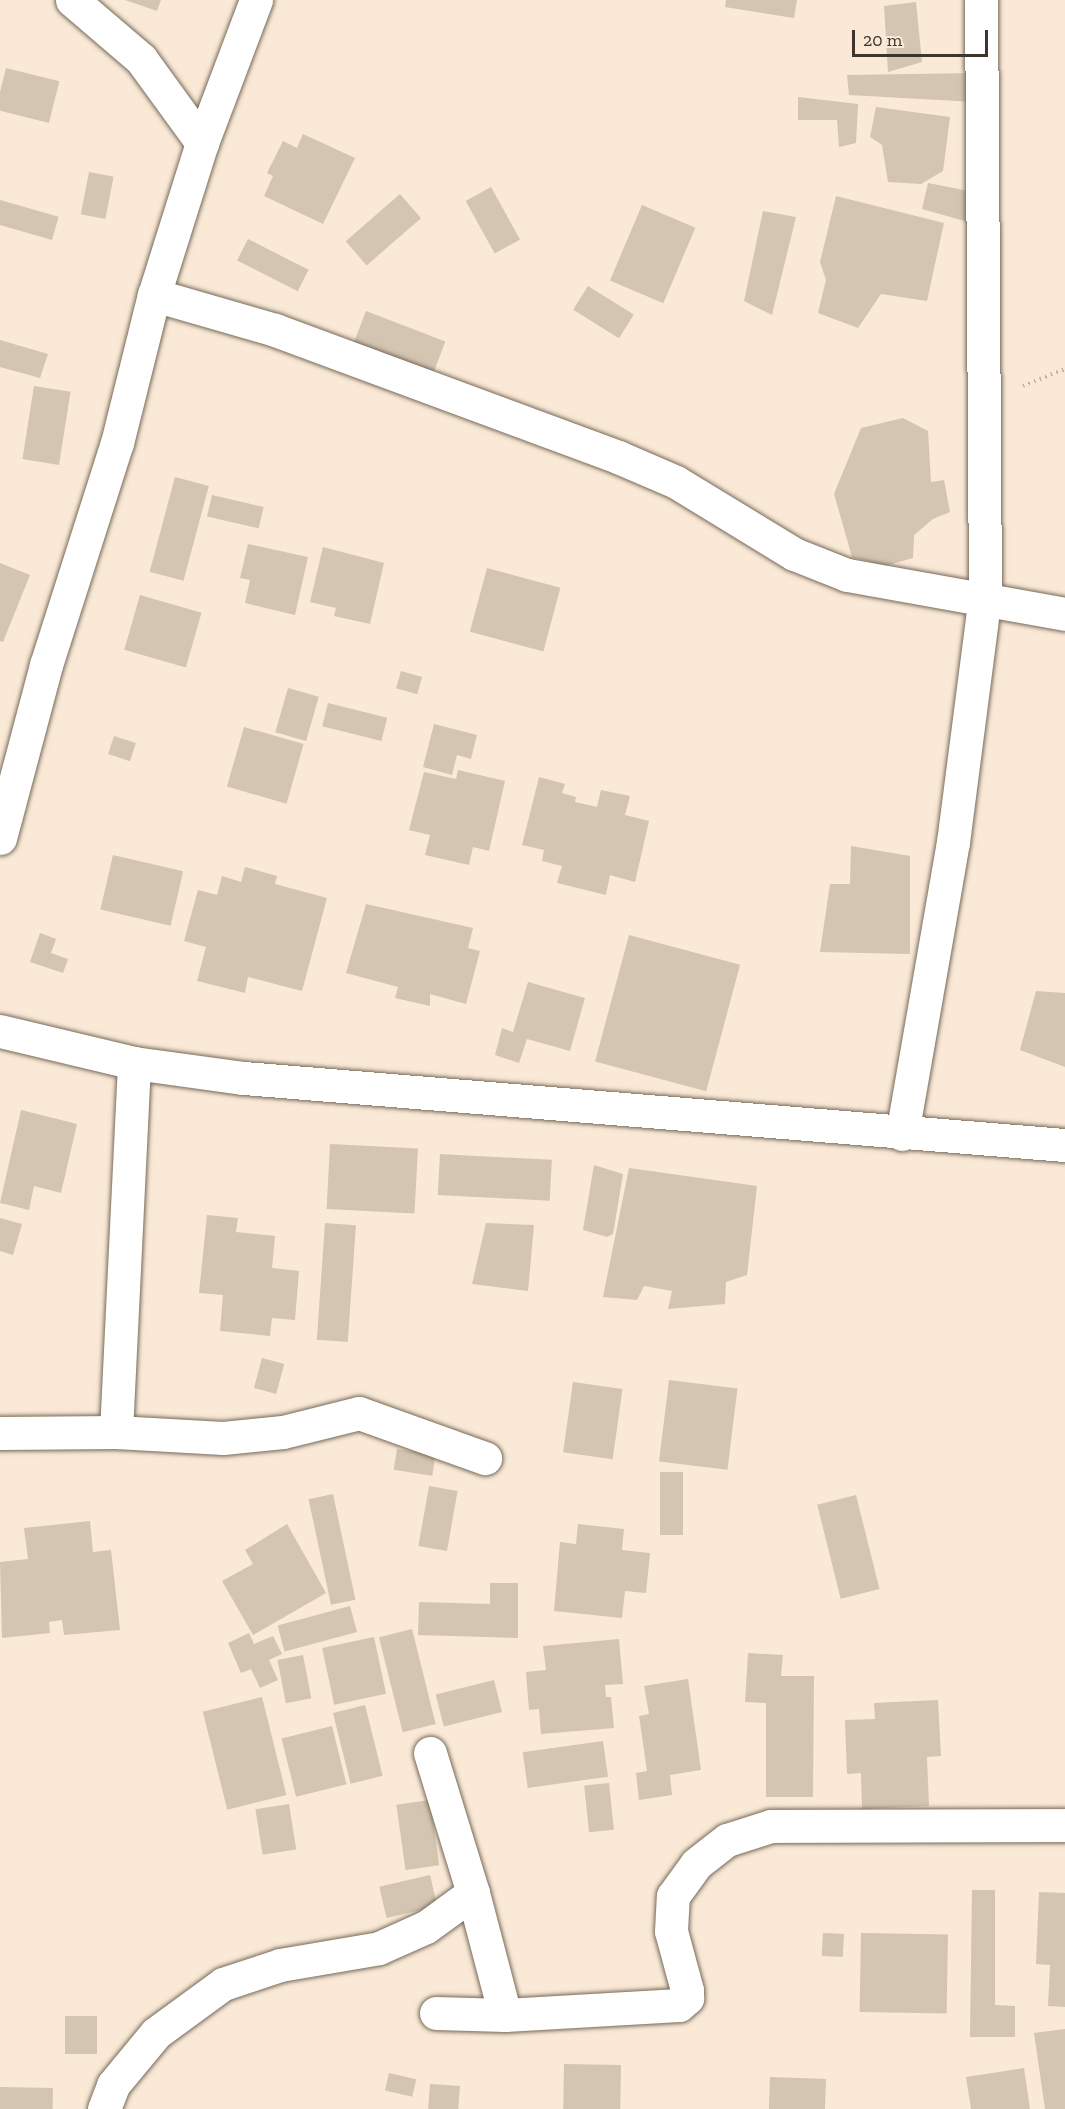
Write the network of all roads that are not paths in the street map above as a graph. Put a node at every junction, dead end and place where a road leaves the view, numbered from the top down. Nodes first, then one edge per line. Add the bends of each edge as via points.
1 (72, 0) edge
2 (256, 0) edge
3 (981, 0) edge
4 (202, 144) junction
5 (154, 295) junction
6 (985, 597) junction
7 (1065, 614) edge
8 (0, 838) edge
9 (0, 1032) edge
10 (134, 1063) junction
11 (902, 1134) junction
12 (1065, 1145) edge
13 (116, 1432) junction
14 (0, 1433) edge
15 (486, 1458) dead end
16 (430, 1753) dead end
17 (1065, 1825) edge
18 (473, 1893) junction
19 (436, 2013) dead end
20 (505, 2015) junction
21 (104, 2109) edge

1 - 4 street via 141,59
2 - 4 street
3 - 6 street
4 - 5 street
5 - 6 street via 286,334 618,457 686,488 794,554 847,575
5 - 8 street via 117,442 46,665
6 - 7 street
6 - 11 street via 952,843
9 - 10 street
10 - 11 street via 244,1078
10 - 13 street
11 - 12 street
13 - 14 street
13 - 15 street via 223,1438 283,1432 358,1413
16 - 18 street
17 - 20 street via 771,1826 728,1840 696,1864 673,1896 671,1931 687,1990 687,1998 680,2004
18 - 20 street
18 - 21 street via 426,1927 380,1948 280,1965 223,1984 156,2033 113,2085
19 - 20 street

